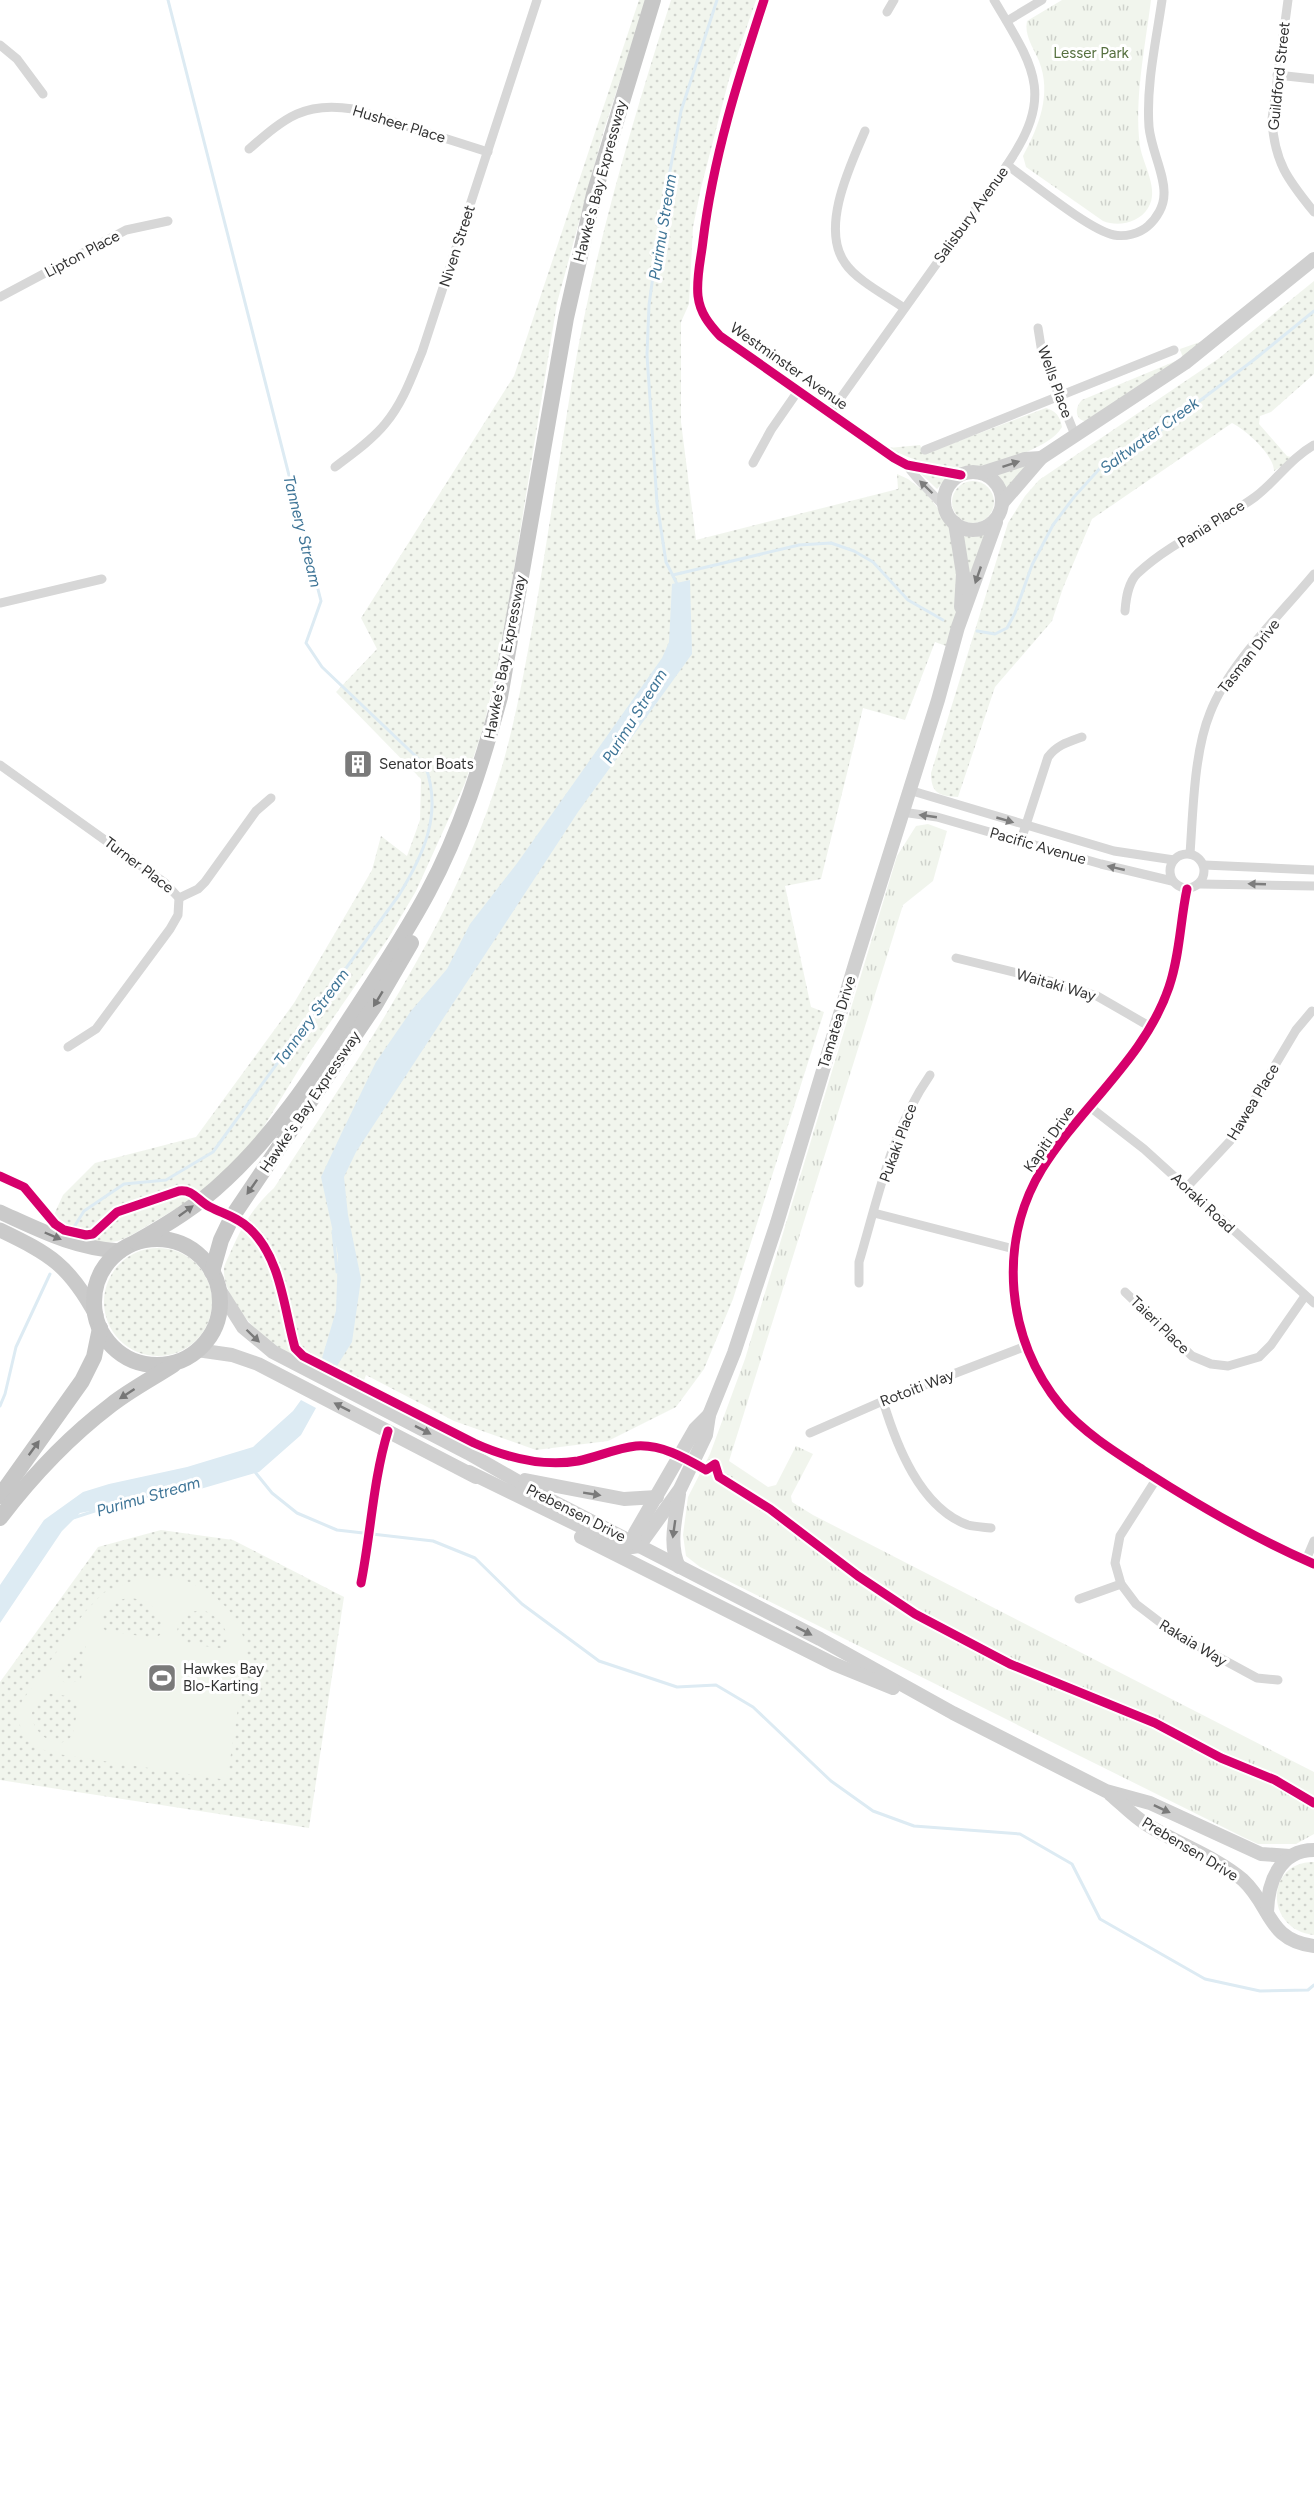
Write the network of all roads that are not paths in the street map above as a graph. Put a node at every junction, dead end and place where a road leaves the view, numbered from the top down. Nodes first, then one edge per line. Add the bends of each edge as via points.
1 (537, 0) edge
2 (653, 0) edge
3 (661, 0) edge
4 (764, 0) edge
5 (894, 0) edge
6 (994, 0) edge
7 (1042, 0) edge
8 (1162, 0) edge
9 (1288, 0) edge
10 (887, 12) dead end
11 (1006, 21) junction
12 (0, 45) edge
13 (1277, 75) junction
14 (1314, 80) edge
15 (43, 94) dead end
16 (865, 130) dead end
17 (249, 149) dead end
18 (488, 152) junction
19 (1007, 165) junction
20 (1314, 212) edge
21 (168, 221) dead end
22 (1314, 259) edge
23 (0, 297) edge
24 (904, 308) junction
25 (1038, 328) dead end
26 (1174, 350) dead end
27 (798, 391) junction
28 (1059, 395) junction
29 (830, 413) junction
30 (1075, 435) junction
31 (1314, 445) edge
32 (925, 450) dead end
33 (1041, 458) junction
34 (753, 463) dead end
35 (907, 465) junction
36 (335, 467) dead end
37 (982, 473) junction
38 (961, 475) junction
39 (1003, 502) junction
40 (945, 508) junction
41 (996, 522) junction
42 (955, 523) junction
43 (1314, 574) edge
44 (102, 579) dead end
45 (0, 603) edge
46 (1125, 611) dead end
47 (958, 627) junction
48 (1082, 736) dead end
49 (0, 765) edge
50 (909, 790) junction
51 (271, 798) dead end
52 (902, 812) junction
53 (1026, 826) junction
54 (1021, 840) junction
55 (1190, 854) junction
56 (1174, 860) junction
57 (1204, 865) junction
58 (1314, 870) edge
59 (1173, 881) junction
60 (1200, 884) junction
61 (1314, 886) edge
62 (1187, 889) junction
63 (179, 898) junction
64 (956, 958) dead end
65 (1312, 1011) dead end
66 (1149, 1026) junction
67 (68, 1047) dead end
68 (930, 1075) dead end
69 (1090, 1107) junction
70 (1187, 1187) junction
71 (0, 1212) edge
72 (874, 1214) junction
73 (0, 1230) edge
74 (136, 1242) junction
75 (1014, 1249) junction
76 (120, 1251) junction
77 (212, 1272) junction
78 (858, 1283) dead end
79 (219, 1289) junction
80 (1125, 1292) dead end
81 (1305, 1296) junction
82 (1314, 1303) edge
83 (98, 1321) junction
84 (1026, 1347) junction
85 (197, 1350) junction
86 (177, 1363) junction
87 (883, 1401) junction
88 (709, 1415) junction
89 (810, 1433) dead end
90 (494, 1470) junction
91 (469, 1472) junction
92 (1157, 1478) junction
93 (680, 1489) junction
94 (0, 1496) edge
95 (657, 1497) junction
96 (0, 1518) edge
97 (991, 1528) dead end
98 (1314, 1541) edge
99 (636, 1546) junction
100 (1310, 1562) edge
101 (679, 1567) junction
102 (1121, 1584) junction
103 (1079, 1599) dead end
104 (834, 1664) junction
105 (1278, 1680) dead end
106 (953, 1713) junction
107 (1106, 1791) junction
108 (1314, 1850) edge
109 (1290, 1856) junction
110 (1267, 1914) junction
111 (1314, 1946) edge

1 - 18 street, Niven Street
74 -> 2 highway, Hawke's Bay Expressway via 212,1192 267,1135 332,1046 405,932 453,838 500,697 568,309 594,194
3 -> 77 highway, Hawke's Bay Expressway via 622,122 592,243 567,359 512,678 480,796 421,924 375,1005 232,1217
4 - 27 street, Westminster Avenue via 737,83 711,185 698,297 704,318 720,336
5 - 10 street
6 - 11 street, Salisbury Avenue
7 - 11 street
8 - 19 street via 1149,90 1149,128 1164,194 1152,222 1124,236 1102,231
9 - 13 street, Guildford Street
11 - 19 street, Salisbury Avenue via 1030,63 1035,89 1028,130
12 - 15 street via 17,59
13 - 14 street
13 - 20 street, Guildford Street via 1272,119 1275,149 1284,174
16 - 24 street via 850,164 834,239 845,264
17 - 18 street, Husheer Place via 283,120 302,110 336,106
18 - 36 street, Niven Street via 423,351 400,403 369,441
19 - 24 street, Salisbury Avenue
21 - 23 street, Lipton Place via 126,230
22 - 30 main road via 1194,357
24 - 29 street, Salisbury Avenue
25 - 28 street, Wells Place via 1042,353
26 - 28 street
27 - 29 street, Westminster Avenue
27 - 34 street
28 - 30 street, Wells Place
28 - 32 street
29 - 35 street, Westminster Avenue
30 - 33 main road
31 - 46 street, Pania Place via 1256,496 1136,575 1126,594
37 -> 33 main road
33 - 39 main road
35 - 38 street, Westminster Avenue
40 -> 35 street, Westminster Avenue
37 - 38 main road
37 - 39 main road via 997,485
38 - 40 main road via 949,486
39 - 41 main road
40 - 42 main road
41 - 42 main road via 977,531
41 -> 47 main road, Tamatea Drive
42 - 47 main road, Tamatea Drive via 963,574
43 - 55 street, Tasman Drive via 1230,676 1209,714 1199,756
44 - 45 street
47 - 50 main road, Tamatea Drive
48 - 53 street via 1054,749 1048,757
49 - 63 street, Turner Place via 156,876
50 - 52 main road, Tamatea Drive
50 -> 53 street, Pacific Avenue
51 - 63 street via 256,811 198,890
54 -> 52 street, Pacific Avenue via 937,817
52 - 88 main road, Tamatea Drive via 777,1223
53 - 54 street
53 - 56 street, Pacific Avenue via 1114,851
59 -> 54 street, Pacific Avenue
55 - 56 street
55 - 57 street
56 - 59 street via 1170,870
57 - 58 street
57 - 60 street via 1205,875
59 - 62 street
61 -> 60 street
60 - 62 street
62 - 66 street, Kapiti Drive via 1175,966
63 - 67 street, Turner Place via 178,915 171,929 96,1029
64 - 66 street, Waitaki Way via 1097,996
65 - 70 street, Hawea Place via 1296,1030 1230,1141
66 - 69 street, Kapiti Drive
68 - 72 street, Pukaki Place via 903,1121
69 - 70 street, Aoraki Road
69 - 75 street, Kapiti Drive via 1042,1170 1020,1222
70 - 81 street, Aoraki Road
71 -> 76 main road via 74,1244
72 - 75 street
72 - 78 street, Pukaki Place via 859,1262
73 - 83 main road via 56,1260 78,1284
74 - 76 highway
74 - 77 highway via 153,1239 180,1244 195,1252
75 - 84 street, Kapiti Drive via 1014,1302
76 - 83 highway via 100,1276 94,1296
77 - 79 highway
79 - 85 highway via 214,1329
79 -> 90 main road, Prebensen Drive via 243,1327 267,1348
80 - 81 street, Taieri Place via 1192,1356 1228,1366 1259,1357
81 - 82 street, Aoraki Road
83 - 86 highway via 111,1345 132,1360 153,1365
94 -> 83 highway via 82,1381 94,1357
84 - 87 street, Rotoiti Way
84 - 92 street, Kapiti Drive via 1062,1407 1102,1442
85 - 86 highway
91 -> 85 main road, Prebensen Drive via 258,1364
86 -> 96 highway via 89,1422 46,1463
87 - 89 street, Rotoiti Way
87 - 97 street via 906,1463 924,1489 951,1516 969,1525
88 - 93 main road, Tamatea Drive via 706,1435
88 - 95 main road, Tamatea Drive via 695,1429
90 -> 95 main road via 580,1492 624,1499
90 - 99 main road, Prebensen Drive
91 - 99 main road via 609,1541 625,1548
91 - 104 main road, Prebensen Drive via 532,1511 625,1560
92 - 100 street, Kapiti Drive via 1226,1522
92 - 102 street via 1120,1536 1115,1563
93 - 99 main road, Tamatea Drive
93 -> 101 main road via 673,1536
95 - 99 main road, Tamatea Drive via 635,1533
98 - 100 street
99 - 101 main road, Prebensen Drive
99 - 104 main road via 644,1558
101 -> 106 main road, Prebensen Drive
102 - 103 street
102 - 105 street, Rakaia Way via 1136,1604 1174,1633 1257,1678
104 - 106 main road, Prebensen Drive
106 - 107 main road, Prebensen Drive
107 -> 109 main road, Prebensen Drive via 1150,1803 1261,1854
107 - 110 main road, Prebensen Drive via 1145,1824 1241,1879
108 - 109 main road, Prebensen Drive
109 - 110 main road via 1271,1882
110 - 111 main road, Prebensen Drive via 1285,1937

